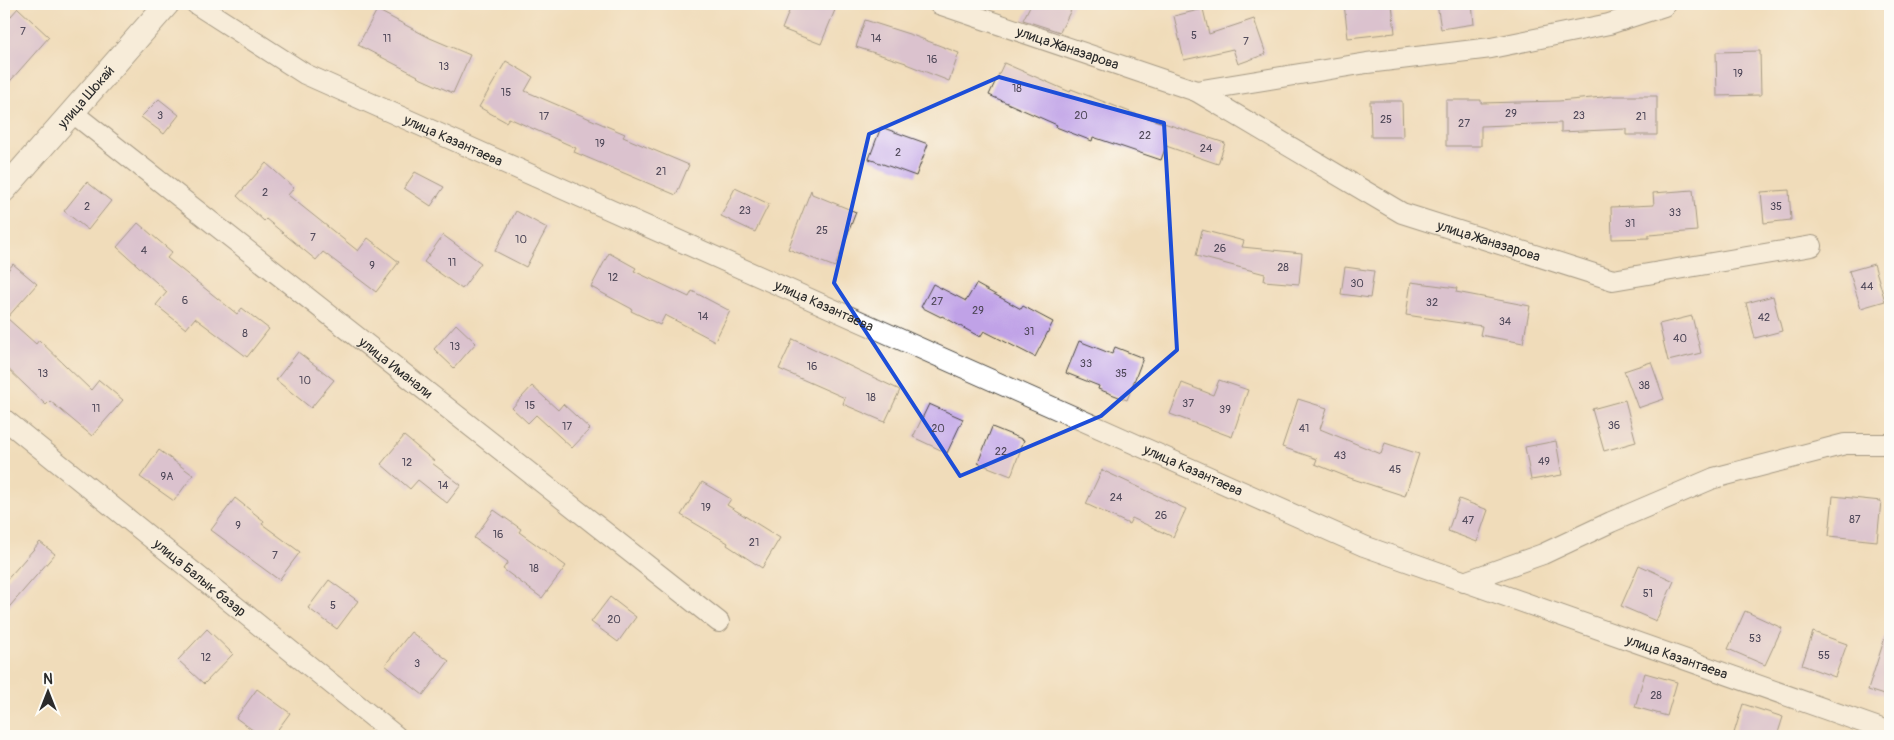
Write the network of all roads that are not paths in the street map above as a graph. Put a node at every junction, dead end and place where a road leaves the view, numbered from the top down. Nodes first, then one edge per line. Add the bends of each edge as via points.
1 (166, 4) edge
2 (196, 4) edge
3 (1666, 4) edge
4 (952, 6) edge
5 (1196, 91) junction
6 (73, 113) junction
7 (4, 190) edge
8 (1812, 246) dead end
9 (4, 420) edge
10 (1890, 444) edge
11 (1464, 582) junction
12 (719, 622) dead end
13 (1890, 732) edge
14 (396, 736) edge

1 - 6 street, улица Шокай
2 - 11 street, улица Казантаева via 305,74 1364,546
3 - 5 street, улица Жаназарова via 1609,24 1491,48 1367,63
4 - 5 street, улица Жаназарова
5 - 8 street, улица Жаназарова via 1402,213 1613,280
6 - 7 street, улица Шокай
6 - 12 street, улица Иманали
9 - 14 street, улица Балык базар
10 - 11 street via 1845,444 1714,478 1543,554
11 - 13 street, улица Казантаева

